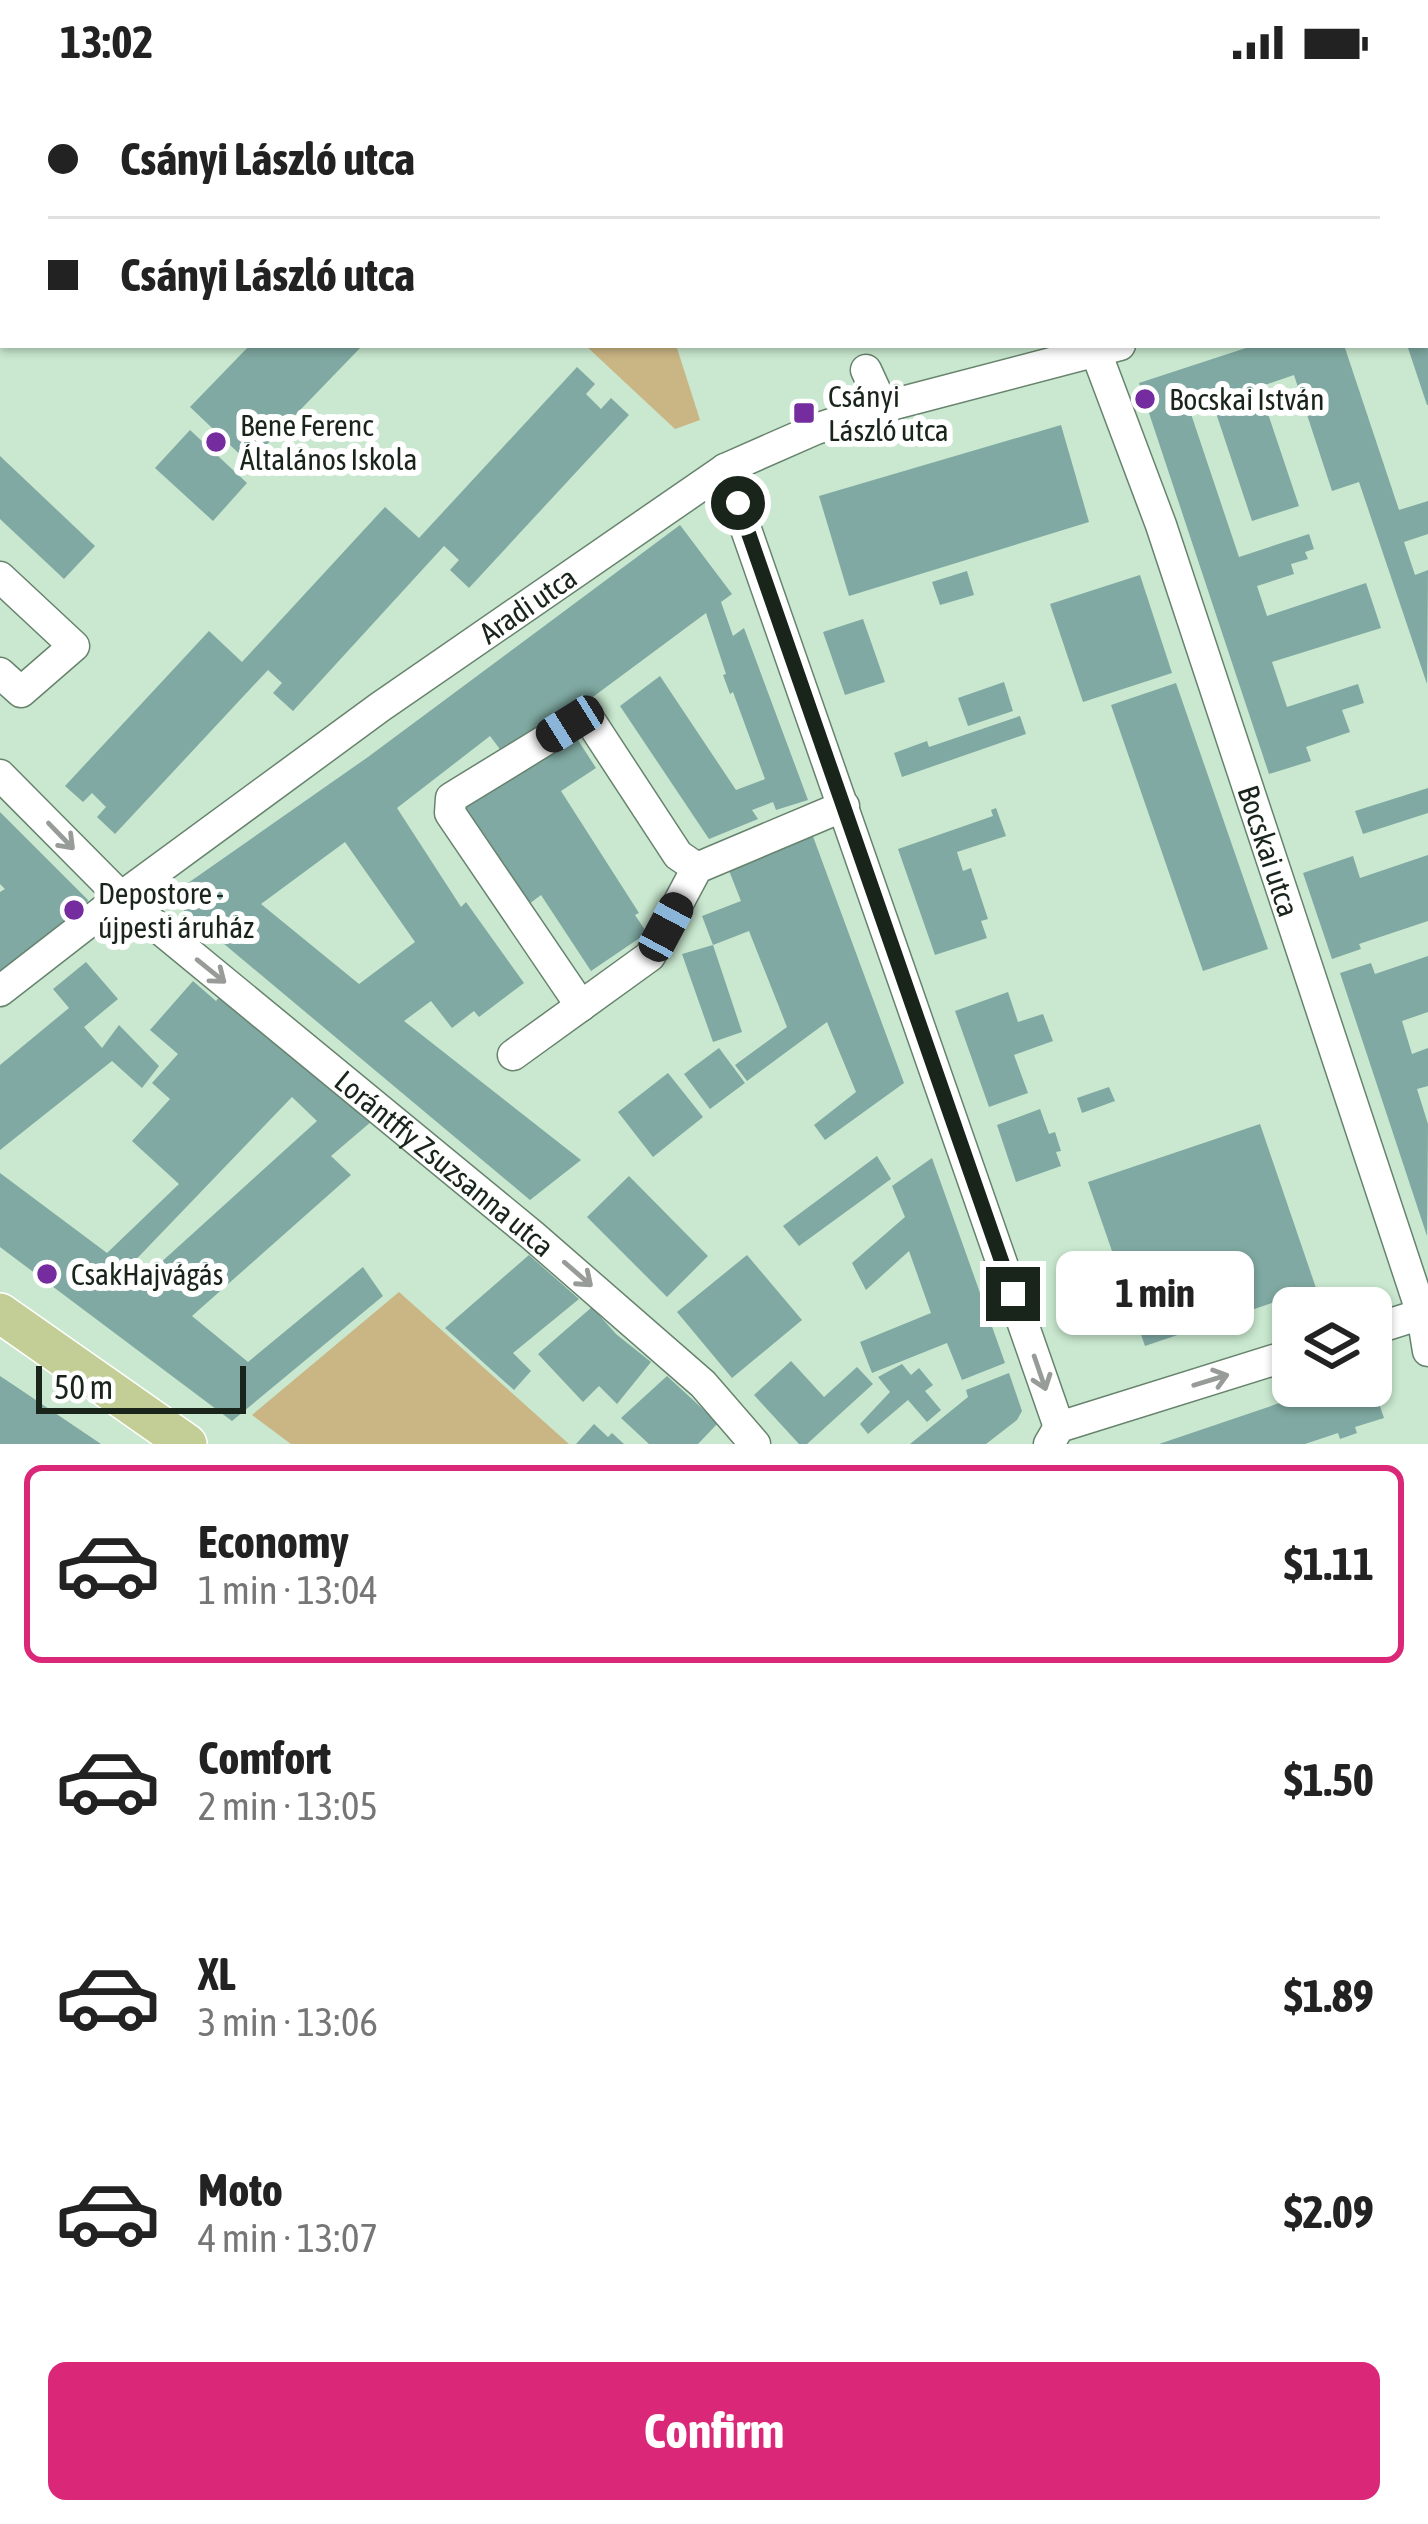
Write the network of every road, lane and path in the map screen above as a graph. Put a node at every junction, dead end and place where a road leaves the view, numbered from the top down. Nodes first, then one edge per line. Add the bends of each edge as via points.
1 (1108, 348) edge
2 (866, 370) dead end
3 (883, 407) junction
4 (725, 469) junction
5 (0, 577) edge
6 (0, 673) edge
7 (0, 776) edge
8 (844, 806) junction
9 (697, 868) junction
10 (121, 897) junction
11 (0, 991) edge
12 (580, 1006) junction
13 (513, 1055) dead end
14 (0, 1313) edge
15 (1425, 1313) edge
16 (1392, 1323) edge
17 (1428, 1351) edge
18 (1272, 1361) edge
19 (1054, 1436) edge
20 (187, 1444) edge
21 (754, 1444) edge

1 - 3 street, Aradi utca
1 - 15 street, Bocskai utca
2 - 3 street
3 - 4 street, Aradi utca
4 - 8 street
4 - 10 street, Aradi utca
5 - 6 street via 74,646 21,692
7 -> 10 street, Lorántffy Zsuzsanna utca
8 - 9 street
8 -> 19 street
9 - 12 street via 650,956
9 - 12 street via 678,855 591,722 581,719 451,798 450,813
10 - 11 street, Aradi utca
10 -> 21 street, Lorántffy Zsuzsanna utca via 549,1250 703,1384
12 - 13 street
14 - 20 main road
15 - 16 street
15 - 17 street, Bocskai utca
19 -> 18 street

